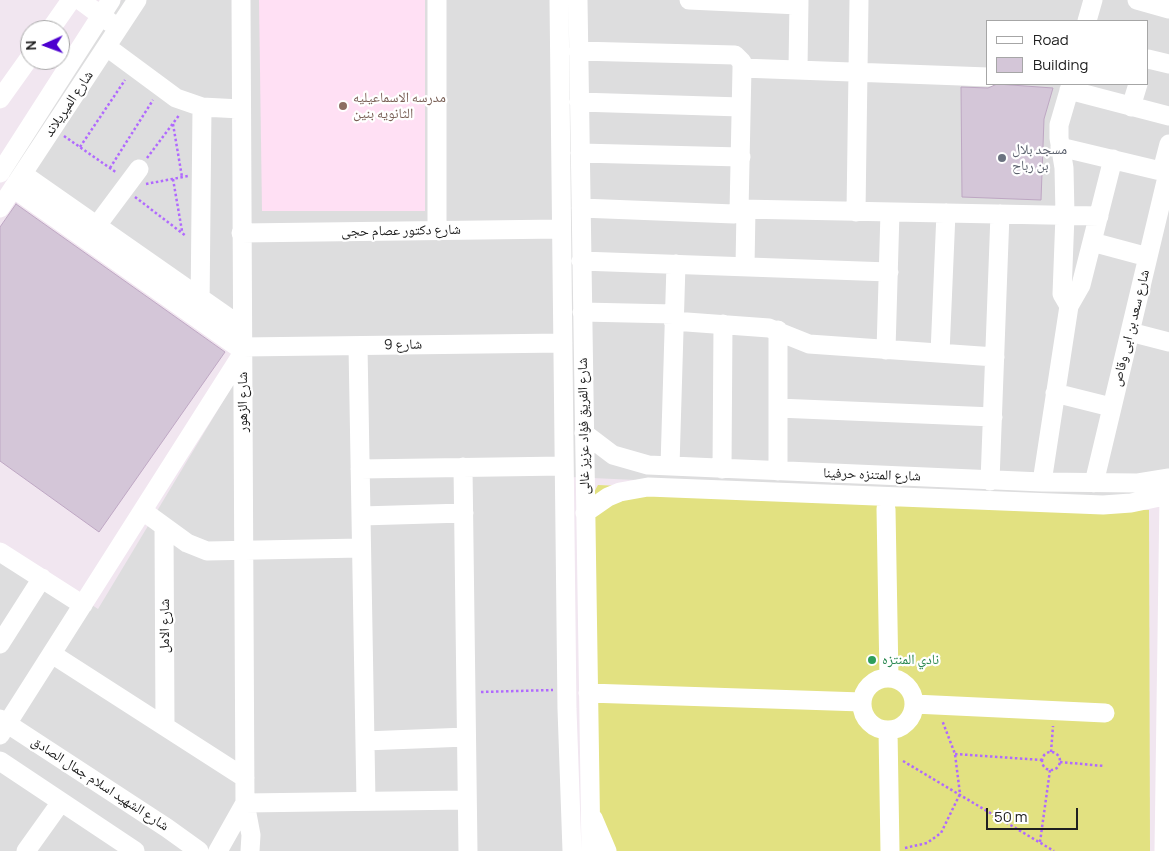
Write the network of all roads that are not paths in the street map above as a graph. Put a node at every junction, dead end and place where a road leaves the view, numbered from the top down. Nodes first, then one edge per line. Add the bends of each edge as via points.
1 (71, 0) edge
2 (80, 0) edge
3 (137, 0) edge
4 (241, 0) edge
5 (437, 0) edge
6 (559, 0) edge
7 (578, 0) edge
8 (689, 0) edge
9 (859, 0) edge
10 (1093, 0) edge
11 (1137, 0) edge
12 (799, 3) edge
13 (106, 5) edge
14 (1162, 5) edge
15 (57, 20) edge
16 (1087, 20) edge
17 (123, 22) junction
18 (107, 47) junction
19 (578, 52) junction
20 (1149, 59) edge
21 (1169, 64) edge
22 (742, 68) junction
23 (798, 69) junction
24 (21, 70) edge
25 (858, 71) junction
26 (986, 77) edge
27 (1138, 85) edge
28 (1070, 87) edge
29 (0, 99) edge
30 (195, 105) junction
31 (742, 107) junction
32 (1131, 107) junction
33 (241, 109) junction
34 (579, 109) junction
35 (560, 116) junction
36 (1169, 116) edge
37 (1169, 144) edge
38 (1060, 147) junction
39 (580, 153) junction
40 (741, 157) junction
41 (1113, 159) junction
42 (1167, 172) edge
43 (0, 173) edge
44 (131, 180) road end
45 (18, 181) junction
46 (0, 208) edge
47 (581, 208) junction
48 (743, 209) junction
49 (856, 212) junction
50 (890, 212) junction
51 (946, 213) junction
52 (1000, 214) junction
53 (1066, 215) junction
54 (1099, 216) junction
55 (561, 229) junction
56 (437, 230) junction
57 (92, 233) junction
58 (241, 233) junction
59 (1092, 242) junction
60 (1148, 257) junction
61 (581, 261) junction
62 (676, 264) junction
63 (745, 267) junction
64 (889, 272) junction
65 (200, 299) junction
66 (1069, 306) junction
67 (582, 312) junction
68 (674, 317) junction
69 (200, 320) junction
70 (723, 324) junction
71 (242, 327) junction
72 (778, 330) junction
73 (1130, 332) junction
74 (1169, 342) edge
75 (563, 343) junction
76 (358, 346) junction
77 (886, 350) junction
78 (242, 351) junction
79 (940, 353) junction
80 (995, 357) junction
81 (1055, 393) junction
82 (1111, 407) junction
83 (778, 408) junction
84 (992, 417) junction
85 (584, 433) junction
86 (564, 466) junction
87 (670, 466) junction
88 (463, 467) junction
89 (360, 469) junction
90 (722, 469) junction
91 (771, 471) junction
92 (1169, 478) edge
93 (990, 481) junction
94 (1042, 482) junction
95 (1094, 483) junction
96 (764, 491) junction
97 (1169, 495) edge
98 (886, 510) dead end
99 (143, 511) junction
100 (464, 513) junction
101 (585, 513) junction
102 (361, 516) junction
103 (164, 527) junction
104 (361, 548) junction
105 (244, 550) junction
106 (0, 552) edge
107 (42, 578) junction
108 (83, 605) junction
109 (586, 610) junction
110 (566, 611) junction
111 (7, 618) edge
112 (1168, 643) edge
113 (0, 644) edge
114 (52, 654) junction
115 (889, 678) junction
116 (588, 701) junction
117 (862, 702) junction
118 (914, 704) junction
119 (567, 709) junction
120 (1105, 713) dead end
121 (2, 726) edge
122 (165, 726) junction
123 (888, 730) junction
124 (466, 737) junction
125 (365, 741) junction
126 (0, 762) edge
127 (245, 778) junction
128 (467, 800) junction
129 (366, 801) junction
130 (61, 802) junction
131 (245, 803) junction
132 (895, 850) edge
133 (26, 851) edge
134 (135, 851) edge
135 (199, 851) edge
136 (218, 851) edge
137 (250, 851) edge
138 (468, 851) edge
139 (572, 851) edge
140 (597, 851) edge
141 (1164, 851) edge

1 - 15 street
2 - 13 street
3 - 17 street, شارع الميريلاند
4 - 33 street, شارع الزهور
5 - 56 street
6 - 35 street, شارع الفريق فؤاد عزيز غالى
7 - 19 street, شارع الفريق فؤاد عزيز غالى
8 - 12 street
9 - 25 street
10 - 16 street
11 - 14 street
12 - 23 street
13 - 17 street
13 - 43 street, شارع الميريلاند
17 - 18 street, شارع الميريلاند
18 - 30 street via 161,88
18 - 45 street, شارع الميريلاند
19 - 22 street via 735,55 742,62
19 - 34 street, شارع الفريق فؤاد عزيز غالى
20 - 21 street
22 - 23 street
22 - 31 street
23 - 25 street
24 - 29 street
25 - 26 street
25 - 49 street
27 - 32 street
28 - 32 street
28 - 38 street via 1060,125
30 - 33 street
30 - 65 street via 201,173
31 - 34 street
31 - 40 street
32 - 36 street
33 - 58 street, شارع الزهور
34 - 35 street
34 - 39 street, شارع الفريق فؤاد عزيز غالى
35 - 55 street, شارع الفريق فؤاد عزيز غالى
37 - 42 street, شارع سعد بن ابى وقاص
38 - 41 street
38 - 53 street
39 - 40 street
39 - 47 street, شارع الفريق فؤاد عزيز غالى
40 - 48 street
41 - 42 street
41 - 54 street
42 - 60 street, شارع سعد بن ابى وقاص
44 - 57 street
45 - 46 street, شارع الميريلاند
45 - 57 street
47 - 48 street via 734,214
47 - 61 street, شارع الفريق فؤاد عزيز غالى
48 - 49 street
48 - 63 street
49 - 50 street
50 - 51 street
50 - 64 street
51 - 52 street
51 - 79 street
52 - 53 street
52 - 80 street
53 - 54 street
53 - 66 street via 1062,294
54 - 59 street
55 - 56 street, شارع دكتور عصام حجى
55 - 75 street, شارع الفريق فؤاد عزيز غالى
56 - 58 street, شارع دكتور عصام حجى
57 - 65 street
57 - 69 street
58 - 71 street, شارع الزهور
59 - 60 street
59 - 66 street via 1078,293
60 - 73 street, شارع سعد بن ابى وقاص
61 - 62 street
61 - 67 street, شارع الفريق فؤاد عزيز غالى
62 - 63 street
62 - 68 street
63 - 64 street
64 - 77 street
65 - 69 street
65 - 71 street
66 - 81 street
67 - 68 street
67 - 85 street, شارع الفريق فؤاد عزيز غالى
68 - 70 street
68 - 87 street
69 - 78 street
70 - 72 street
70 - 90 street
71 - 78 street, شارع الزهور
72 - 77 street via 810,344
72 - 83 street
73 - 74 street
73 - 82 street, شارع سعد بن ابى وقاص
75 - 76 street, شارع 9
75 - 86 street, شارع الفريق فؤاد عزيز غالى
76 - 78 street, شارع 9
76 - 89 street
77 - 79 street
78 - 99 street
78 - 105 street, شارع الزهور
79 - 80 street
80 - 84 street
81 - 82 street
81 - 94 street
82 - 95 street, شارع سعد بن ابى وقاص
83 - 84 street
83 - 91 street
84 - 93 street
85 - 87 street, شارع المتنزه حرفينا via 602,449 624,460
85 - 101 street, شارع الفريق فؤاد عزيز غالى
86 - 88 street
86 - 110 street, شارع الفريق فؤاد عزيز غالى
87 - 90 street, شارع المتنزه حرفينا
88 - 89 street
88 - 100 street
89 - 102 street
90 - 91 street, شارع المتنزه حرفينا
91 - 93 street, شارع المتنزه حرفينا
91 - 96 street
92 - 95 street, شارع المتنزه حرفينا
93 - 94 street, شارع المتنزه حرفينا
94 - 95 street, شارع المتنزه حرفينا
96 - 97 street, شارع المتنزه حرفينا via 1103,505
96 - 101 street, شارع المتنزه حرفينا via 634,489 608,497
97 - 112 street
98 - 115 street
99 - 103 street
99 - 108 street
100 - 102 street
100 - 124 street
101 - 109 street, شارع الفريق فؤاد عزيز غالى
102 - 104 street
103 - 105 street via 200,550
103 - 122 street, شارع الامل
104 - 105 street
104 - 125 street
105 - 127 street, شارع الزهور
106 - 107 street
107 - 108 street
107 - 111 street
108 - 114 street
109 - 110 street
109 - 116 street, شارع الفريق فؤاد عزيز غالى
110 - 119 street, شارع الفريق فؤاد عزيز غالى
111 - 113 street
112 - 141 street
114 - 121 street
114 - 122 street
115 - 117 street via 881,679 868,688
115 - 118 street via 906,686
116 - 117 street
116 - 119 street
116 - 140 street, شارع الفريق فؤاد عزيز غالى via 590,812
117 - 123 street via 866,718
118 - 120 street
118 - 123 street via 903,725
119 - 139 street, شارع الفريق فؤاد عزيز غالى
121 - 135 street, شارع الشهيد اسلام جمال الصادق via 168,828
122 - 127 street
123 - 132 street
124 - 125 street
124 - 128 street
125 - 129 street
126 - 130 street
127 - 131 street, شارع الزهور
128 - 129 street
128 - 138 street
129 - 131 street
130 - 133 street
130 - 134 street
131 - 136 street, شارع الزهور
131 - 137 street, شارع الزهور
139 - 140 street

